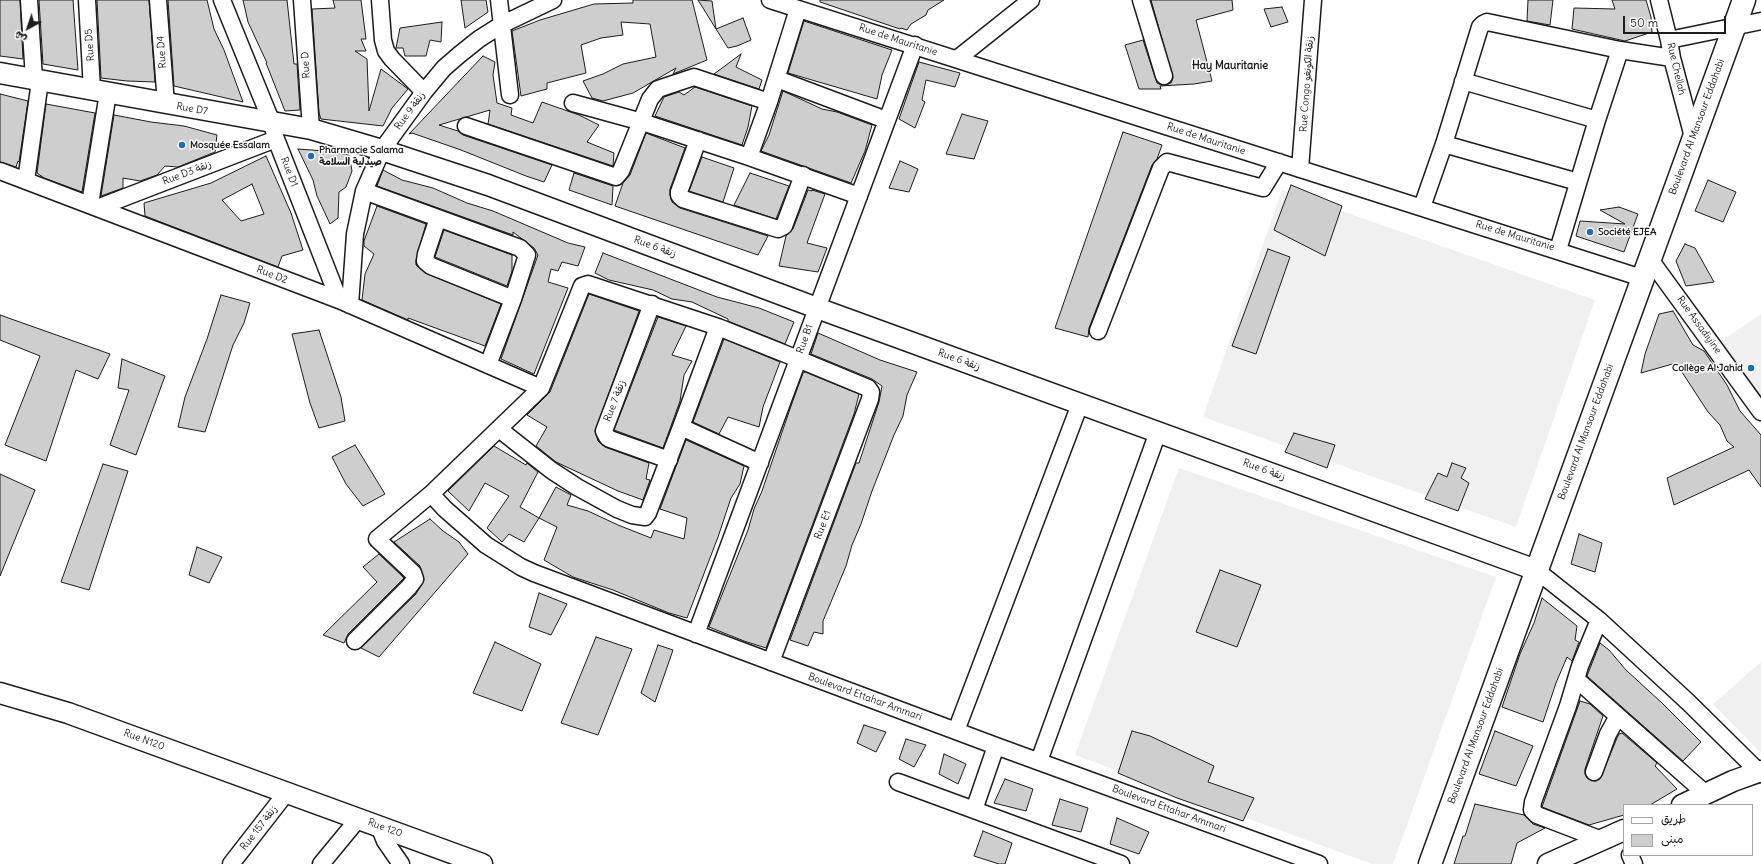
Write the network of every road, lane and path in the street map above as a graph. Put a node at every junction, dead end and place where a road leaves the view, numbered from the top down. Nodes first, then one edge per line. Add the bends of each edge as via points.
1 (29, 0) edge
2 (87, 0) edge
3 (158, 0) edge
4 (222, 0) edge
5 (302, 0) edge
6 (380, 0) edge
7 (499, 0) edge
8 (553, 0) edge
9 (770, 0) edge
10 (1031, 0) edge
11 (1140, 0) edge
12 (1314, 0) edge
13 (1659, 0) edge
14 (1744, 0) edge
15 (798, 9) junction
16 (1761, 21) edge
17 (501, 25) junction
18 (1734, 28) junction
19 (1669, 40) junction
20 (915, 45) junction
21 (1620, 50) junction
22 (957, 58) junction
23 (1672, 58) junction
24 (0, 73) edge
25 (1164, 76) dead end
26 (777, 79) junction
27 (37, 80) junction
28 (1463, 81) junction
29 (100, 91) junction
30 (424, 92) junction
31 (510, 94) dead end
32 (769, 102) junction
33 (573, 103) dead end
34 (166, 104) junction
35 (886, 120) junction
36 (1597, 120) junction
37 (642, 122) junction
38 (466, 126) dead end
39 (311, 129) junction
40 (274, 131) junction
41 (1693, 137) junction
42 (698, 140) junction
43 (1444, 144) junction
44 (382, 150) junction
45 (749, 157) junction
46 (1279, 162) junction
47 (1300, 169) junction
48 (0, 171) edge
49 (803, 176) junction
50 (26, 181) junction
51 (1578, 182) junction
52 (364, 191) junction
53 (859, 196) junction
54 (94, 206) junction
55 (1422, 207) junction
56 (438, 218) junction
57 (1558, 250) junction
58 (1646, 268) junction
59 (513, 299) junction
60 (344, 302) junction
61 (652, 304) junction
62 (817, 308) junction
63 (718, 327) junction
64 (1098, 330) dead end
65 (798, 358) junction
66 (488, 365) junction
67 (541, 388) junction
68 (1080, 404) junction
69 (1761, 412) edge
70 (681, 427) junction
71 (499, 429) junction
72 (1158, 432) junction
73 (669, 460) junction
74 (760, 463) junction
75 (431, 494) junction
76 (1536, 570) junction
77 (1598, 620) junction
78 (696, 634) junction
79 (355, 641) dead end
80 (771, 662) junction
81 (1576, 679) junction
82 (0, 693) edge
83 (1618, 716) junction
84 (956, 731) junction
85 (996, 746) junction
86 (1039, 761) junction
87 (1594, 772) dead end
88 (1760, 772) edge
89 (898, 782) dead end
90 (287, 792) junction
91 (1706, 794) junction
92 (1684, 804) edge
93 (974, 810) junction
94 (359, 818) junction
95 (379, 826) junction
96 (1623, 834) edge
97 (1602, 840) junction
98 (231, 864) edge
99 (321, 864) edge
100 (401, 864) edge
101 (482, 864) edge
102 (1121, 864) edge
103 (1319, 864) edge
104 (1430, 864) edge
105 (1548, 864) edge

1 - 27 street
2 - 29 street, Rue D5
3 - 34 street, Rue D4
4 - 40 street, Rue D1
5 - 39 street, Rue D
6 - 30 street via 386,51
7 - 17 street
8 - 17 street, Rue 9 زنقة
9 - 15 street, Rue de Mauritanie
10 - 22 street
11 - 25 street
12 - 47 street, Rue Congo زنقة الكونغو
13 - 19 street, Rue Chellah
14 - 18 main road, Boulevard Al Mansour Eddahabi
15 - 20 street, Rue de Mauritanie
15 - 26 street
16 - 18 street
17 - 30 street, Rue 9 زنقة via 479,39 444,68
17 - 31 street
18 - 19 street
18 - 41 main road, Boulevard Al Mansour Eddahabi
19 - 23 street, Rue Chellah
20 - 22 street, Rue de Mauritanie
20 - 35 street, Rue B1
21 - 23 street
21 - 28 street via 1487,22 1480,27
21 - 36 street
22 - 46 street, Rue de Mauritanie
23 - 41 street, Rue Chellah
24 - 27 street, Rue D7
26 - 32 street
26 - 35 street
27 - 29 street, Rue D7
27 - 50 street
28 - 36 street
28 - 43 street
29 - 34 street, Rue D7
29 - 54 street, Rue D5
30 - 44 street, Rue 9 زنقة
32 - 37 street via 698,78 690,78 658,89 650,99
32 - 45 street
33 - 37 street
34 - 40 street, Rue D7
35 - 53 street, Rue B1
36 - 51 street
37 - 38 street via 616,177
37 - 42 street
39 - 40 street, Rue D7
39 - 44 street, Rue D7
40 - 54 street, Rue D3 زنقة
40 - 60 street, Rue D1
41 - 58 main road, Boulevard Al Mansour Eddahabi
42 - 45 street
42 - 49 street via 679,192 683,199 778,229 785,224
43 - 51 street
43 - 55 street
44 - 52 street, Rue 9 زنقة
44 - 62 street, Rue 6 زنقة via 488,185
45 - 49 street
46 - 47 street, Rue de Mauritanie
46 - 64 street via 1263,188 1167,162 1161,168
47 - 55 street, Rue de Mauritanie
48 - 50 street, Rue D2
49 - 53 street
50 - 54 street, Rue D2
51 - 57 street
52 - 56 street
52 - 60 street, Rue 9 زنقة
53 - 62 street, Rue B1
54 - 60 street, Rue D2
55 - 57 street, Rue de Mauritanie
56 - 59 street via 425,261 431,266
56 - 59 street via 526,252 527,257
57 - 58 street, Rue de Mauritanie
58 - 69 street, Rue Assadiyine
58 - 76 main road, Boulevard Al Mansour Eddahabi
59 - 66 street
60 - 66 street, Rue D2
61 - 63 street
61 - 67 street via 592,284 582,286
61 - 73 street, Rue 7 زنقة via 604,431 607,437
62 - 65 street, Rue B1
62 - 68 street, Rue 6 زنقة
63 - 65 street
63 - 70 street
65 - 74 street, Rue B1
65 - 80 street, Rue E1 via 868,388 871,392
66 - 67 street, Rue D2
67 - 71 street
68 - 72 street, Rue 6 زنقة
68 - 84 street
70 - 73 street
70 - 74 street
71 - 73 street via 545,466 577,487 617,509 638,517 646,517
71 - 75 street
72 - 76 street, Rue 6 زنقة
72 - 86 street
74 - 78 street, Rue B1
75 - 78 street, Boulevard Ettahar Ammari via 486,545 521,568
75 - 79 street via 378,539 413,573 415,579
76 - 77 street
76 - 104 main road, Boulevard Al Mansour Eddahabi
77 - 81 street
77 - 88 street
78 - 80 street, Boulevard Ettahar Ammari
80 - 84 street, Boulevard Ettahar Ammari
81 - 83 street
81 - 97 street via 1532,802 1532,810 1537,815
82 - 90 street, Rue N120 via 68,713
83 - 87 street via 1608,734
83 - 91 street
84 - 85 street, Boulevard Ettahar Ammari
85 - 86 street, Boulevard Ettahar Ammari
85 - 93 street
86 - 103 street, Boulevard Ettahar Ammari
88 - 91 street
89 - 93 street
90 - 94 street, Rue 120
90 - 98 street, Rue 157 زنقة
91 - 92 street
93 - 102 street
94 - 95 street, Rue 120
94 - 99 street
95 - 100 street via 385,841
95 - 101 street, Rue 120
96 - 97 street
97 - 105 street

